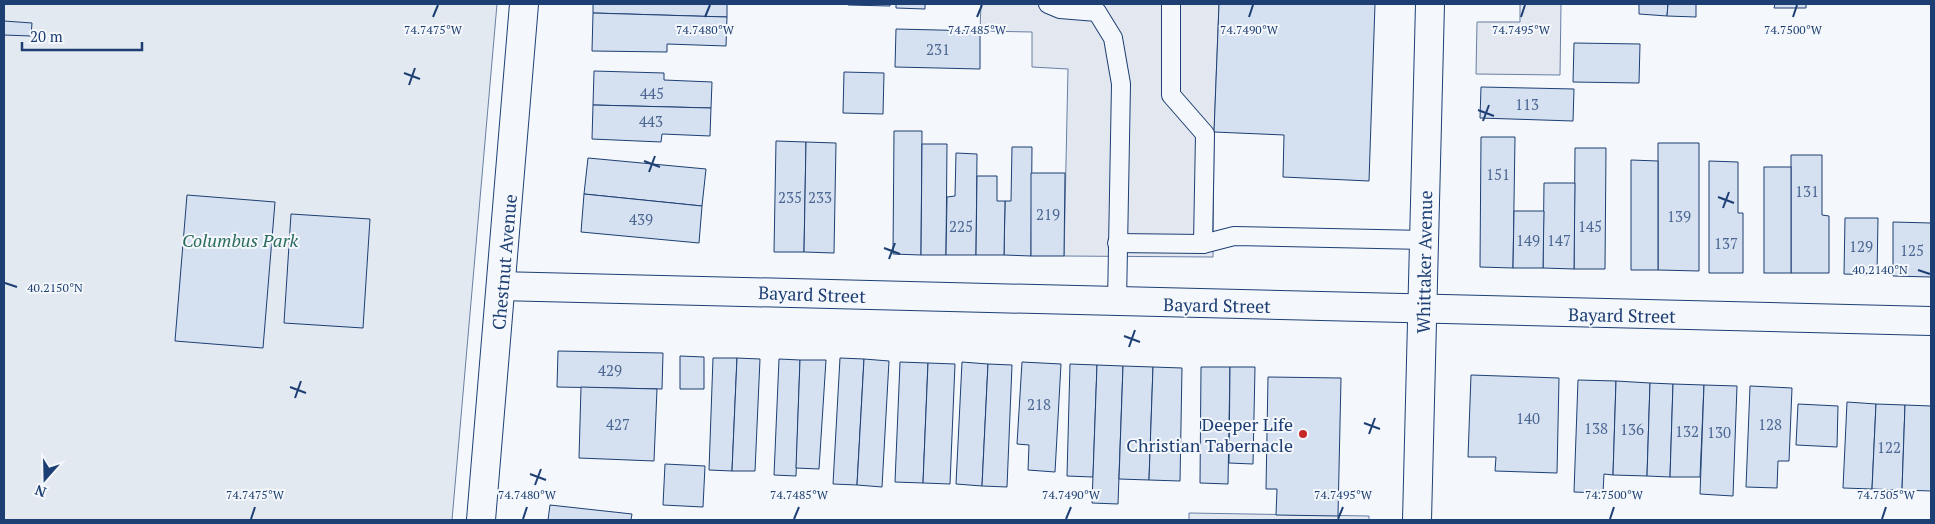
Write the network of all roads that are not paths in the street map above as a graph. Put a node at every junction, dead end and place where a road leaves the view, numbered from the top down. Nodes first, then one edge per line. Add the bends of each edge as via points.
1 (524, 4) edge
2 (1048, 4) edge
3 (1171, 4) edge
4 (1430, 4) edge
5 (1424, 240) junction
6 (1117, 243) junction
7 (1203, 244) junction
8 (502, 286) junction
9 (1117, 303) junction
10 (1423, 310) junction
11 (1931, 321) edge
12 (481, 520) edge
13 (1418, 520) edge

1 - 8 street, Chestnut Avenue
2 - 6 lane via 1060,9 1097,12 1113,38 1121,84
3 - 7 lane via 1171,95 1205,134
4 - 5 street, Whittaker Avenue
5 - 7 lane via 1234,236
5 - 10 street, Whittaker Avenue
6 - 7 lane
6 - 9 lane
8 - 9 street, Bayard Street
8 - 12 street, Chestnut Avenue
9 - 10 street, Bayard Street
10 - 11 street, Bayard Street
10 - 13 street, Whittaker Avenue

